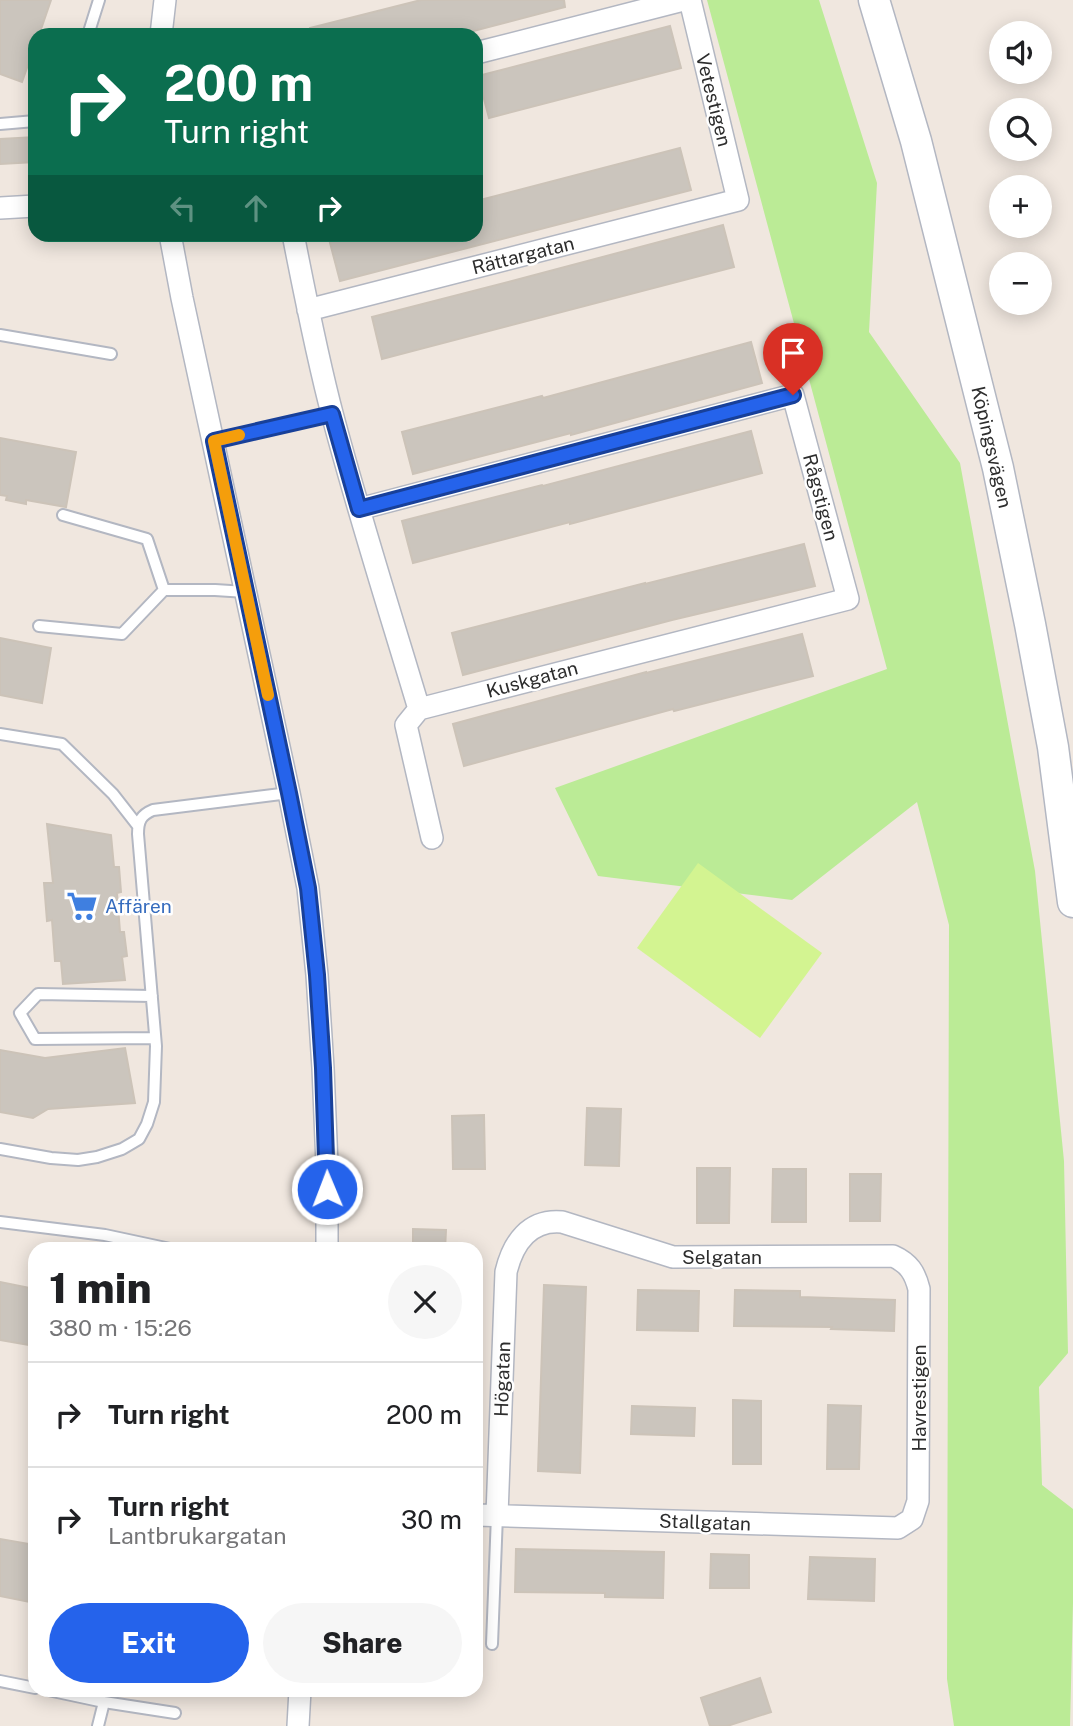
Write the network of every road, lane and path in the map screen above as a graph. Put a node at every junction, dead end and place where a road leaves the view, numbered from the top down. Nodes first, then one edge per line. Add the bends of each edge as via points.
1 (100, 0) edge
2 (165, 0) edge
3 (683, 0) edge
4 (690, 0) edge
5 (874, 0) edge
6 (90, 28) edge
7 (162, 28) edge
8 (483, 51) edge
9 (28, 122) edge
10 (0, 124) edge
11 (738, 200) joint
12 (28, 206) edge
13 (0, 208) edge
14 (172, 242) edge
15 (295, 242) edge
16 (308, 310) junction
17 (0, 335) edge
18 (111, 354) dead end
19 (332, 414) junction
20 (214, 441) junction
21 (359, 509) junction
22 (62, 515) dead end
23 (164, 590) junction
24 (246, 592) junction
25 (848, 598) joint
26 (39, 626) dead end
27 (419, 709) junction
28 (0, 734) edge
29 (289, 793) junction
30 (138, 826) junction
31 (432, 838) dead end
32 (1073, 902) edge
33 (152, 996) junction
34 (155, 1038) junction
35 (0, 1149) edge
36 (0, 1222) edge
37 (138, 1242) edge
38 (327, 1242) edge
39 (516, 1245) joint
40 (919, 1294) joint
41 (918, 1501) joint
42 (487, 1515) edge
43 (492, 1644) dead end
44 (0, 1681) edge
45 (28, 1687) edge
46 (80, 1697) edge
47 (300, 1697) edge
48 (103, 1702) junction
49 (175, 1713) dead end
50 (98, 1726) edge
51 (298, 1726) edge

1 - 6 lane
2 - 7 street
3 - 8 street
4 - 11 street, Vetestigen
5 - 32 main road, Köpingsvägen via 916,141 998,468 1054,747
9 - 10 lane
11 - 16 street, Rättargatan
12 - 13 street
14 - 20 street
15 - 16 street
16 - 19 street
17 - 18 lane
19 - 20 lane
19 - 21 street
20 - 24 street
21 - 25 street, Rågstigen via 793,395
21 - 27 street
22 - 23 lane via 147,539
23 - 24 lane
23 - 26 lane via 122,634
24 - 29 street
25 - 27 street, Kuskgatan
27 - 31 street via 407,725
28 - 30 lane via 62,744
29 - 30 lane via 153,810 139,819
29 - 38 street via 308,888 317,975
30 - 33 lane
33 - 34 lane
33 - 34 lane via 38,994 20,1013 35,1039
34 - 35 lane via 153,1102 139,1139 122,1149 78,1160
36 - 37 lane
39 - 40 street, Selgatan via 528,1230 547,1221 578,1226 673,1258 893,1256 915,1273
39 - 42 street, Högatan via 506,1272
40 - 41 street, Havrestigen
41 - 42 street, Stallgatan via 912,1519 898,1528
42 - 43 lane
44 - 45 lane
46 - 48 lane
47 - 51 street
48 - 49 lane
48 - 50 lane

